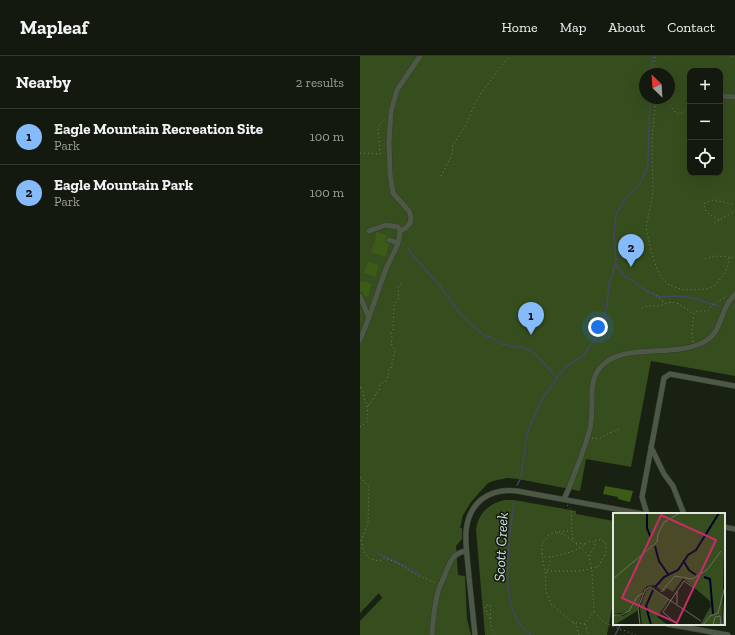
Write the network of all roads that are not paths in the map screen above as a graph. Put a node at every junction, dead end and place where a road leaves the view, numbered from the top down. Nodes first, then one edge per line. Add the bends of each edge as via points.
1 (420, 56) edge
2 (723, 96) edge
3 (735, 97) edge
4 (369, 231) dead end
5 (400, 231) junction
6 (389, 240) dead end
7 (398, 243) junction
8 (732, 295) edge
9 (360, 296) edge
10 (369, 318) junction
11 (360, 340) edge
12 (735, 386) edge
13 (651, 446) junction
14 (564, 499) junction
15 (638, 513) edge
16 (647, 513) edge
17 (684, 513) edge
18 (725, 527) edge
19 (735, 529) edge
20 (466, 551) junction
21 (673, 625) edge
22 (432, 635) edge
23 (474, 635) edge
24 (728, 635) edge

1 - 5 street via 396,90 392,112 389,142 393,193 411,217 410,223
2 - 3 street
4 - 5 street via 386,225 398,227
5 - 7 street
6 - 7 street
7 - 10 street
8 - 14 street via 718,329 706,341 677,349 618,355 599,368 593,382 592,420 588,437
9 - 10 street
10 - 11 street
12 - 13 street via 670,374 664,378
13 - 16 street via 642,497
13 - 17 street via 664,474 673,486
14 - 15 street
14 - 20 street via 512,490 488,495 475,505 469,518
18 - 19 street
20 - 22 street via 459,552 454,557 438,592
20 - 23 street
21 - 24 street

